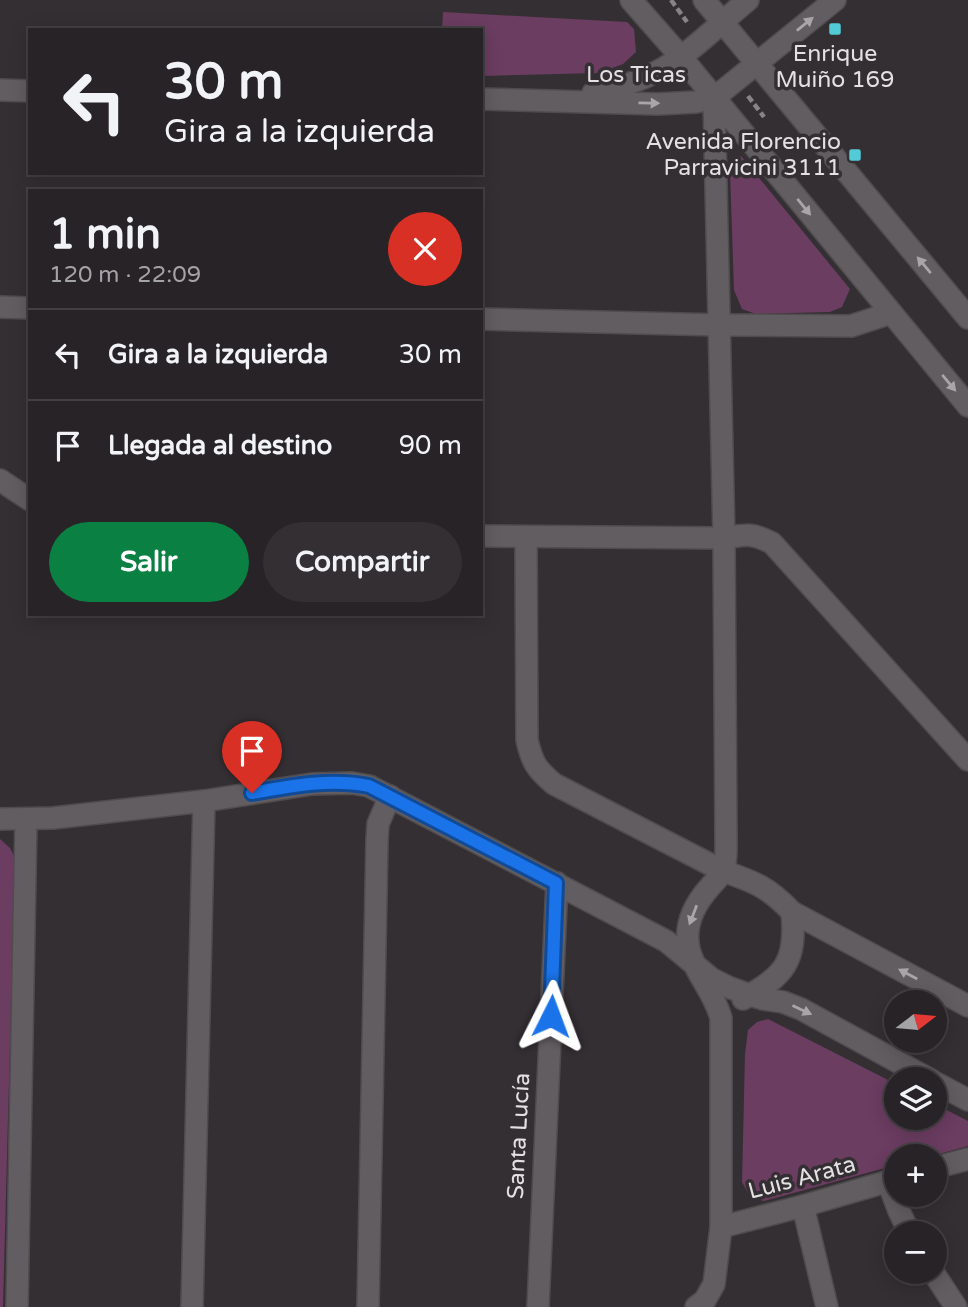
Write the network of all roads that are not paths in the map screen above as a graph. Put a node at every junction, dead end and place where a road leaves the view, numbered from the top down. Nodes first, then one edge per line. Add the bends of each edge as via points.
1 (631, 0) edge
2 (704, 0) edge
3 (748, 0) edge
4 (835, 0) edge
5 (722, 22) junction
6 (681, 57) junction
7 (757, 64) junction
8 (0, 90) edge
9 (28, 91) edge
10 (714, 98) junction
11 (483, 99) edge
12 (557, 101) junction
13 (0, 307) edge
14 (28, 308) edge
15 (891, 313) junction
16 (968, 318) edge
17 (483, 319) edge
18 (720, 325) junction
19 (968, 406) edge
20 (0, 480) edge
21 (28, 499) edge
22 (483, 536) edge
23 (526, 537) junction
24 (724, 538) junction
25 (968, 760) edge
26 (390, 796) junction
27 (204, 801) junction
28 (0, 819) edge
29 (26, 819) junction
30 (723, 872) junction
31 (556, 883) junction
32 (792, 912) junction
33 (695, 966) junction
34 (750, 995) junction
35 (968, 1006) edge
36 (721, 1018) junction
37 (907, 1067) edge
38 (947, 1089) edge
39 (968, 1100) edge
40 (968, 1159) edge
41 (947, 1165) edge
42 (884, 1183) edge
43 (803, 1206) junction
44 (721, 1227) junction
45 (941, 1284) edge
46 (17, 1307) edge
47 (192, 1307) edge
48 (368, 1307) edge
49 (538, 1307) edge
50 (696, 1307) edge
51 (827, 1307) edge
52 (956, 1307) edge

1 - 6 street
2 - 5 street
3 - 5 street, Los Ticas
7 -> 4 street
5 - 6 street, Los Ticas
5 - 7 street
6 - 10 street
6 - 12 street, Los Ticas via 618,88
7 - 10 street
16 -> 7 street
8 - 9 street
12 -> 10 street, Los Ticas via 658,104
10 -> 15 street
10 - 18 street
11 - 12 street, Los Ticas
13 - 14 street
15 - 18 street via 851,326
15 -> 19 street
17 - 18 street
18 - 24 street
20 - 21 street
22 - 23 street
23 - 24 street
23 - 30 street via 527,740 538,771
24 - 25 street via 756,535 772,543
24 - 30 street
26 - 27 street via 369,786 328,783
26 - 31 street
26 - 48 street via 376,841
27 - 29 street
27 - 47 street
28 - 29 street
29 - 46 street
30 - 32 street via 766,888
30 -> 33 street via 692,913 687,930
31 - 33 street via 666,941
31 - 49 street, Santa Lucía
32 - 34 street via 794,933 788,961 779,975
35 -> 32 street
33 - 34 street via 712,979
33 - 36 street
34 - 36 street
34 -> 37 street via 801,1009
36 - 44 street
38 - 39 street
40 - 41 street
42 - 43 street, Luis Arata
43 - 44 street, Luis Arata
43 - 51 street
44 - 50 street via 714,1284
45 - 52 street

